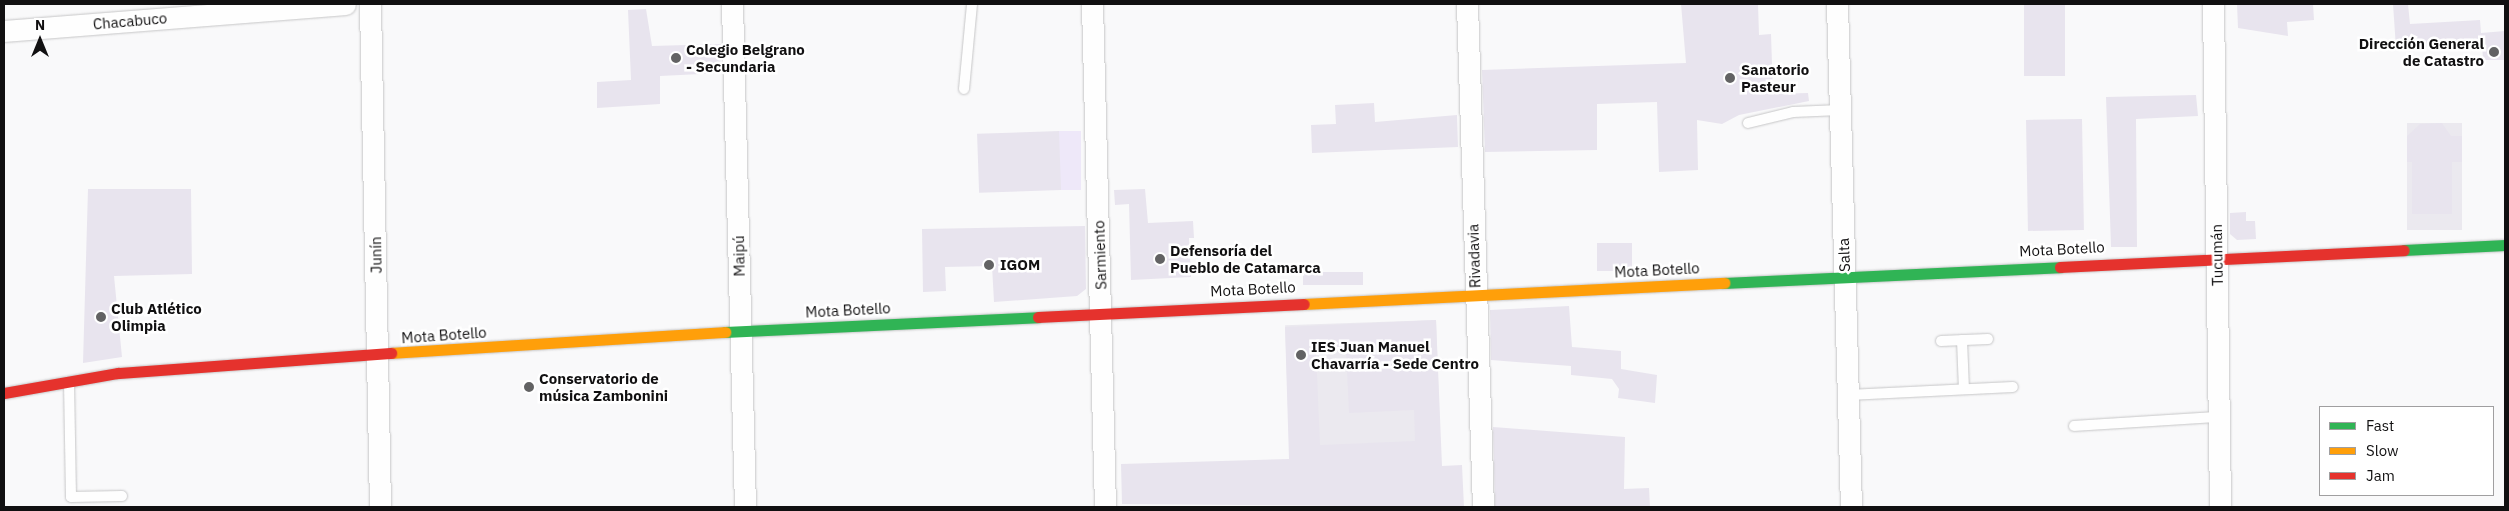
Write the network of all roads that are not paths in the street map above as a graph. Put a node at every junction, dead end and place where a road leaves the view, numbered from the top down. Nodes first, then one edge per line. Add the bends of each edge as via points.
1 (345, 4) edge
2 (370, 4) edge
3 (732, 4) edge
4 (972, 4) edge
5 (1092, 4) edge
6 (1467, 4) edge
7 (1837, 4) edge
8 (2213, 4) edge
9 (4, 31) edge
10 (964, 89) dead end
11 (1840, 110) junction
12 (1748, 123) dead end
13 (2505, 245) edge
14 (2218, 256) junction
15 (1845, 275) junction
16 (1475, 294) junction
17 (1102, 310) junction
18 (741, 331) junction
19 (1988, 339) dead end
20 (1962, 340) junction
21 (1941, 341) dead end
22 (378, 354) junction
23 (69, 381) junction
24 (2013, 387) dead end
25 (1964, 389) junction
26 (4, 393) edge
27 (1848, 395) junction
28 (2219, 418) junction
29 (2074, 426) dead end
30 (122, 496) dead end
31 (380, 507) edge
32 (746, 507) edge
33 (1106, 507) edge
34 (1483, 507) edge
35 (1851, 507) edge
36 (2220, 507) edge

1 - 9 street, Chacabuco
2 - 22 street, Junín
3 - 18 street, Maipú
4 - 10 lane
5 - 17 street, Sarmiento
6 - 16 street, Rivadavia
7 - 11 street, Salta
8 - 14 street, Tucumán
11 - 12 lane via 1794,112
11 - 15 street, Salta
13 - 14 street, Mota Botello
14 - 15 street, Mota Botello
14 - 28 street, Tucumán
15 - 16 street, Mota Botello
15 - 27 street, Salta
16 - 17 street, Mota Botello
16 - 34 street, Rivadavia
17 - 18 street, Mota Botello
17 - 33 street, Sarmiento
18 - 22 street, Mota Botello
18 - 32 street, Maipú
19 - 20 lane
20 - 21 lane
20 - 25 lane
22 - 23 street, Mota Botello via 218,364
22 - 31 street, Junín
23 - 26 street, Mota Botello
23 - 30 lane via 72,497
24 - 25 lane
25 - 27 lane
27 - 35 street, Salta
28 - 29 lane
28 - 36 street, Tucumán

